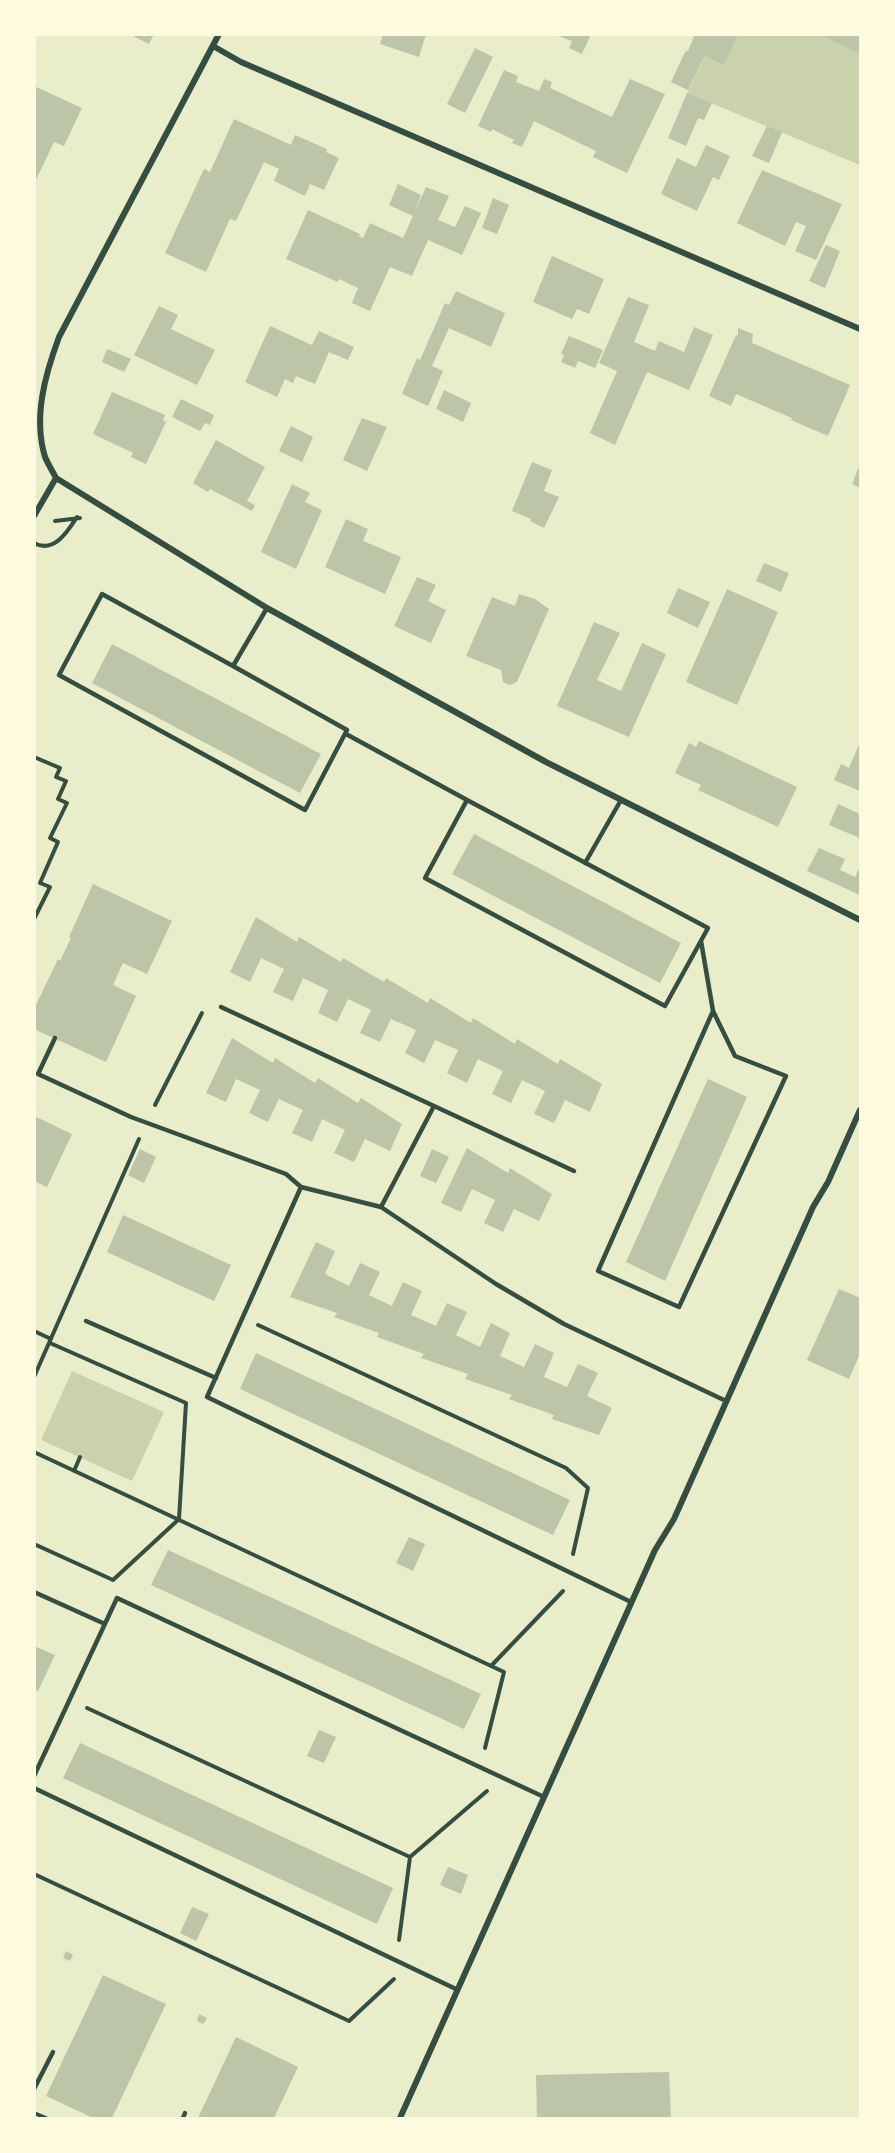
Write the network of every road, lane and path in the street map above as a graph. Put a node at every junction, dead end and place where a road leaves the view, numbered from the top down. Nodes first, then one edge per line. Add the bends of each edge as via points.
1 (219, 34) edge
2 (213, 46) junction
3 (861, 328) edge
4 (56, 478) junction
5 (87, 498) junction
6 (34, 516) edge
7 (34, 543) edge
8 (267, 608) junction
9 (233, 666) junction
10 (346, 734) junction
11 (34, 757) edge
12 (467, 800) junction
13 (621, 800) junction
14 (585, 863) junction
15 (34, 919) edge
16 (861, 921) edge
17 (701, 941) junction
18 (221, 1007) joint
19 (712, 1011) junction
20 (55, 1038) dead end
21 (38, 1074) junction
22 (34, 1081) edge
23 (434, 1106) junction
24 (861, 1110) edge
25 (147, 1122) junction
26 (574, 1171) dead end
27 (301, 1187) junction
28 (381, 1207) junction
29 (243, 1318) junction
30 (86, 1321) dead end
31 (34, 1331) edge
32 (51, 1341) junction
33 (34, 1377) edge
34 (216, 1378) junction
35 (726, 1401) junction
36 (34, 1452) edge
37 (80, 1457) dead end
38 (74, 1471) junction
39 (179, 1519) junction
40 (34, 1544) edge
41 (569, 1572) junction
42 (578, 1576) junction
43 (34, 1592) edge
44 (631, 1602) junction
45 (105, 1624) junction
46 (491, 1666) junction
47 (70, 1701) junction
48 (480, 1767) junction
49 (34, 1776) edge
50 (503, 1778) junction
51 (34, 1788) edge
52 (544, 1797) junction
53 (410, 1857) junction
54 (34, 1874) edge
55 (396, 1961) junction
56 (408, 1966) junction
57 (458, 1990) junction
58 (53, 2052) dead end
59 (34, 2089) edge
60 (34, 2113) edge
61 (46, 2118) edge
62 (400, 2118) edge

1 - 2 street
2 - 3 street via 241,62
2 - 4 street via 59,337 48,365 42,390 41,430 45,457
4 - 5 street
4 - 6 street
5 - 7 path via 66,534 53,545
5 - 8 street
8 - 9 lane
8 - 13 street
9 - 10 lane via 347,730
9 - 10 lane via 102,594 59,675 305,810
10 - 12 lane
11 - 15 path via 60,768 56,777 66,781 58,799 67,803 50,838 58,842 40,882 50,887
12 - 14 lane
12 - 17 lane via 424,878 665,1006
13 - 14 lane
13 - 16 street
14 - 17 lane via 708,928
17 - 19 lane
18 - 23 lane
18 - 25 path via 207,1001
19 - 19 lane via 735,1056 786,1076 679,1307 598,1271
20 - 21 lane
21 - 22 lane
21 - 25 lane
23 - 26 lane
23 - 28 lane
24 - 35 street
25 - 27 lane via 280,1172
25 - 32 path
27 - 28 lane
27 - 29 lane
28 - 35 lane via 564,1324
29 - 34 lane
29 - 41 path via 566,1468 588,1488
30 - 34 lane
31 - 32 path
32 - 33 path
32 - 39 path via 186,1403
34 - 41 lane via 207,1396
35 - 44 street via 674,1519
36 - 38 path
37 - 38 path
38 - 39 path
39 - 40 path via 114,1580
39 - 46 path
41 - 42 lane
42 - 44 lane
42 - 46 path
43 - 45 lane
44 - 52 street
45 - 47 lane
45 - 48 lane via 117,1598
46 - 48 path via 504,1672
47 - 49 lane
47 - 53 path
48 - 50 lane
50 - 52 lane
50 - 53 path
51 - 55 lane
52 - 57 street
53 - 55 path
54 - 56 path via 349,2021
55 - 56 lane
56 - 57 lane
57 - 62 street
58 - 59 lane
60 - 61 path

